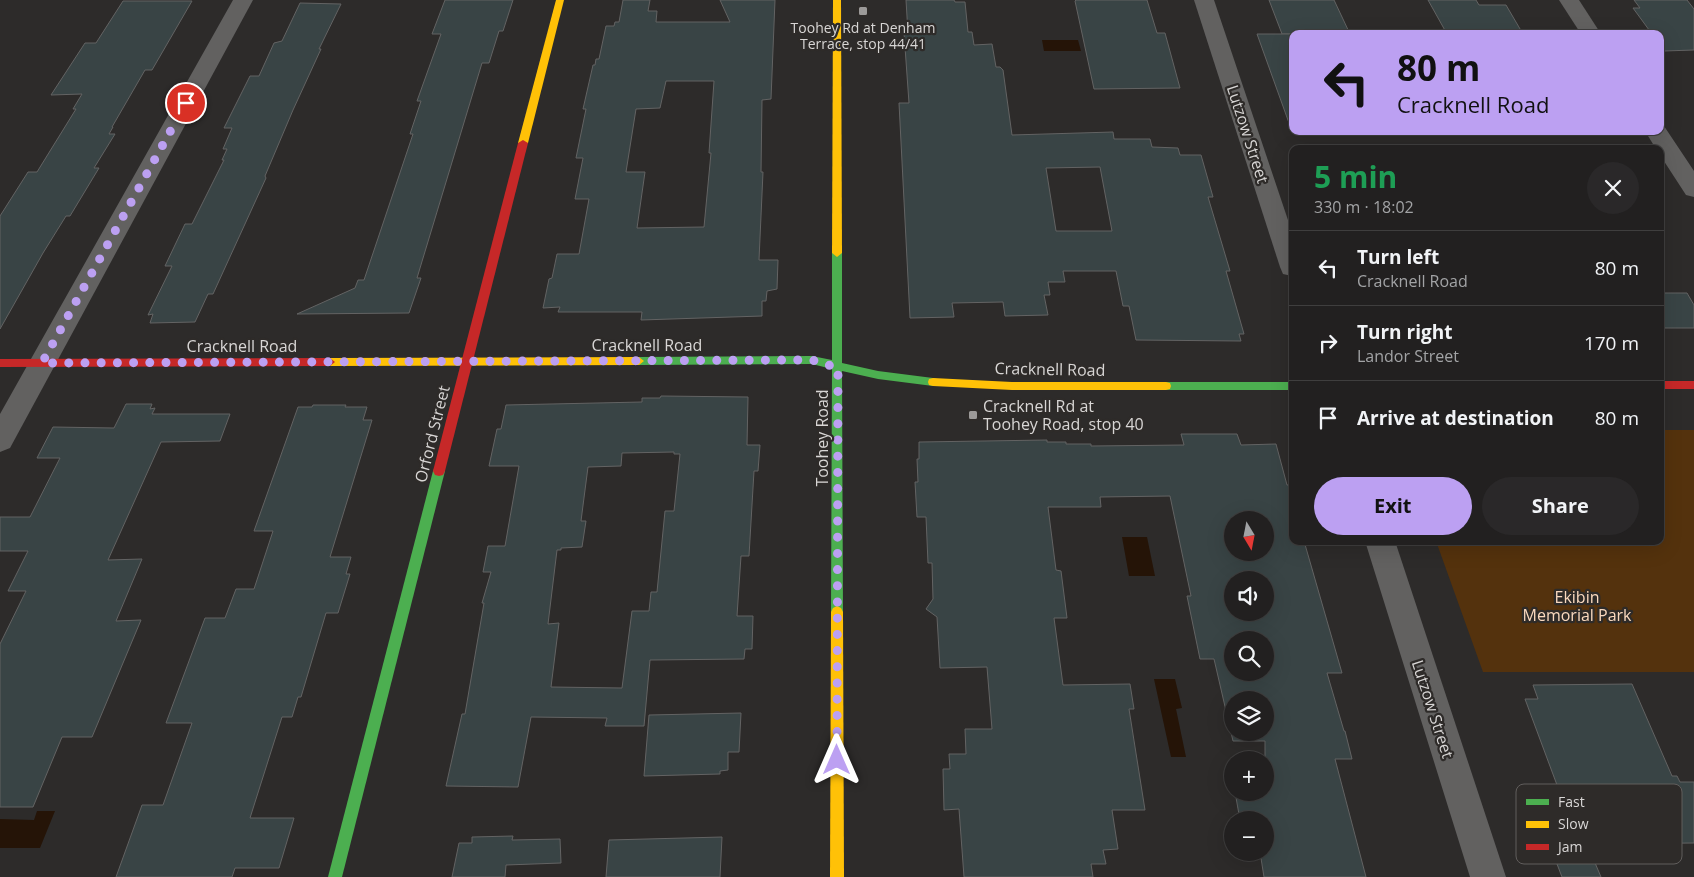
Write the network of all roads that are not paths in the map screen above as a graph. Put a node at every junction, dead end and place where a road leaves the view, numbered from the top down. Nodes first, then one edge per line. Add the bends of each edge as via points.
1 (243, 0) edge
2 (560, 0) edge
3 (837, 0) edge
4 (1204, 0) edge
5 (1569, 0) edge
6 (1588, 30) edge
7 (1659, 135) edge
8 (1694, 189) edge
9 (1289, 258) edge
10 (467, 361) junction
11 (42, 363) junction
12 (0, 364) edge
13 (838, 368) junction
14 (1664, 385) edge
15 (1694, 385) edge
16 (1289, 386) edge
17 (0, 440) edge
18 (1381, 545) edge
19 (334, 877) edge
20 (837, 877) edge
21 (1488, 877) edge

1 - 11 street
2 - 10 street, Orford Street
3 - 13 street, Toohey Road
4 - 9 street, Lutzow Street
5 - 6 street
7 - 8 street
10 - 11 street, Cracknell Road
10 - 13 street, Cracknell Road via 812,360
10 - 19 street, Orford Street
11 - 12 street, Cracknell Road
11 - 17 street
13 - 16 street, Cracknell Road via 921,382
13 - 20 street, Toohey Road
14 - 15 street
18 - 21 street, Lutzow Street

